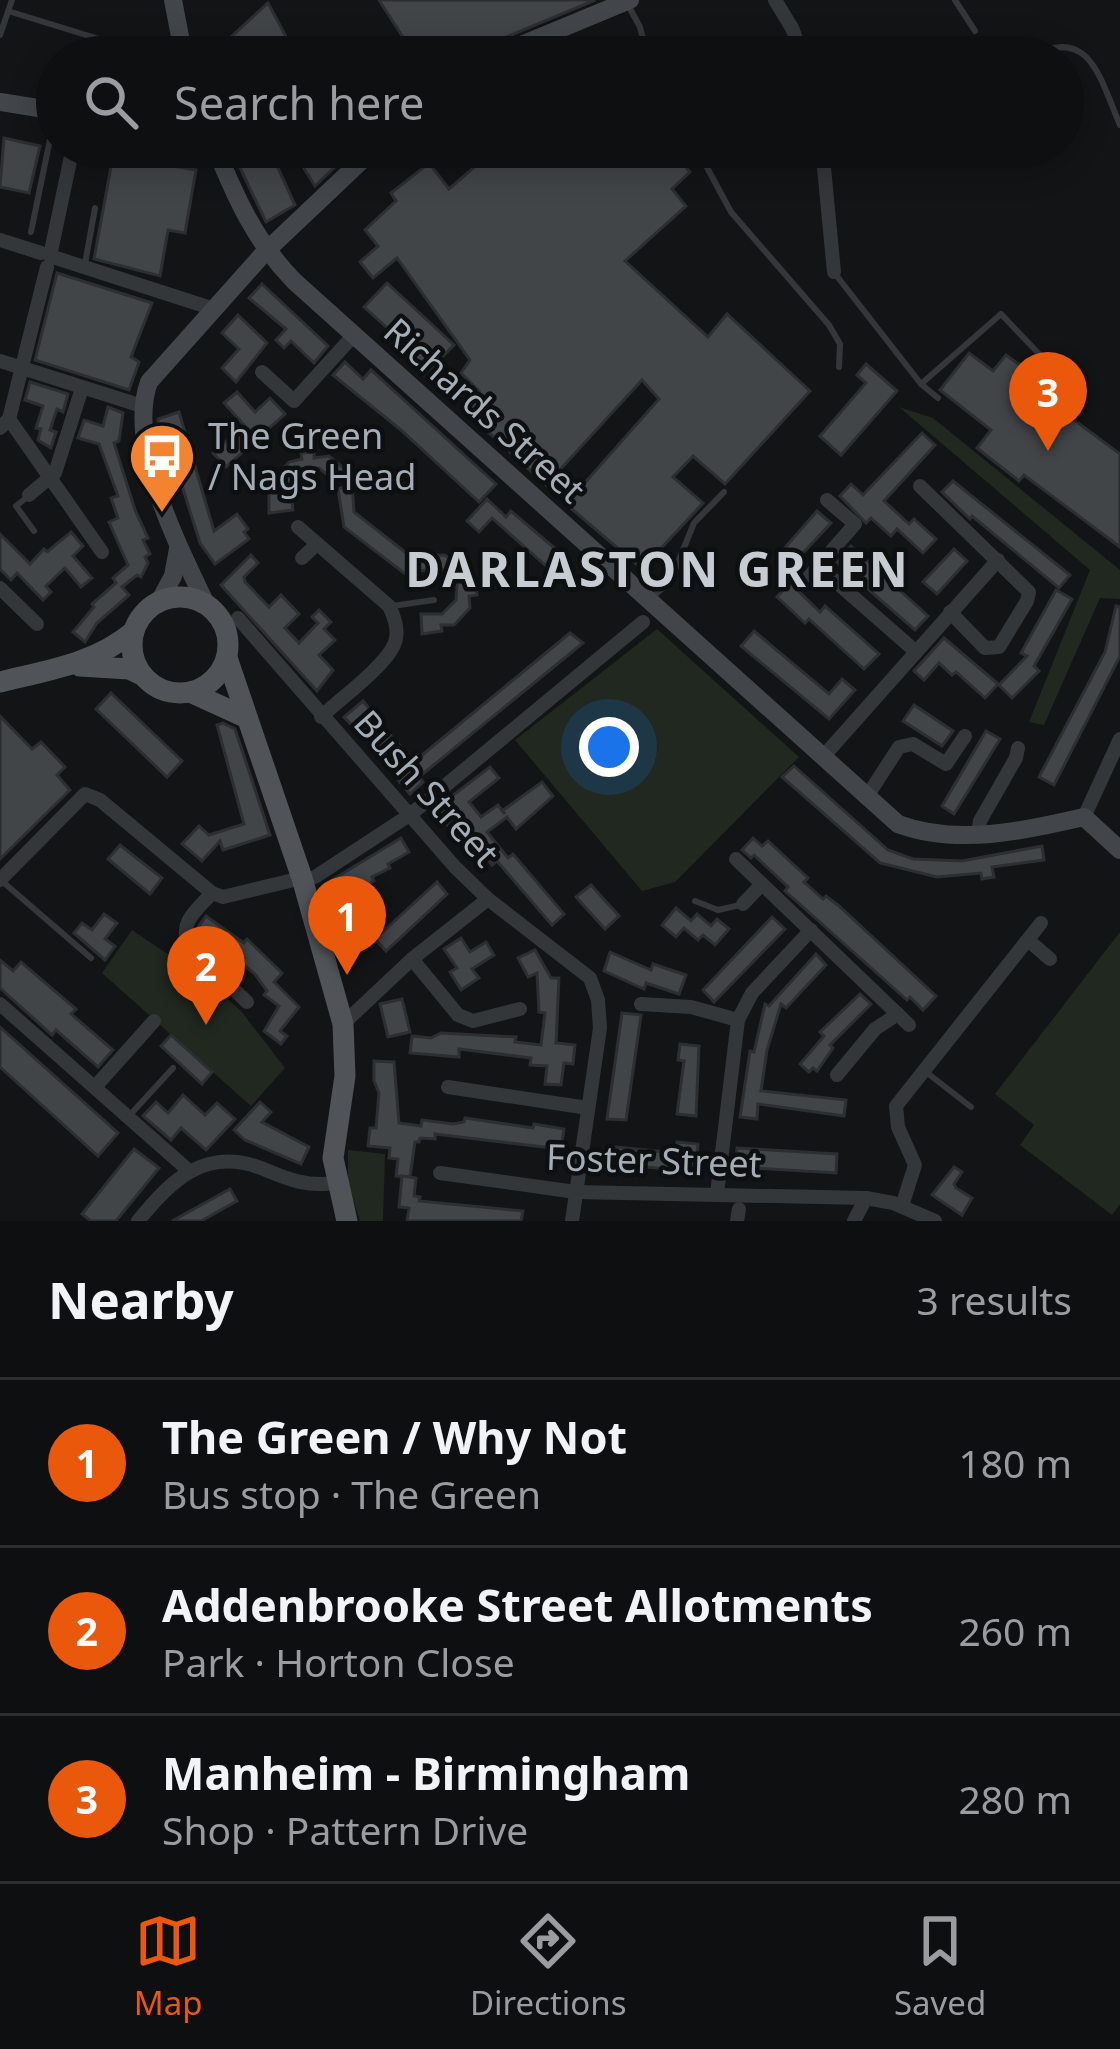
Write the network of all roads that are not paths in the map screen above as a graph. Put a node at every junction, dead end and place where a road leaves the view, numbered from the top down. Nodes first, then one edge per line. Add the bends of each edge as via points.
1 (12, 0) edge
2 (173, 0) edge
3 (775, 0) edge
4 (955, 0) edge
5 (619, 3) edge
6 (8, 11) junction
7 (975, 31) dead end
8 (0, 35) edge
9 (89, 36) edge
10 (180, 36) edge
11 (541, 36) edge
12 (642, 36) edge
13 (795, 36) edge
14 (1084, 55) edge
15 (0, 102) edge
16 (36, 108) edge
17 (1120, 125) edge
18 (44, 168) edge
19 (68, 168) edge
20 (223, 168) edge
21 (354, 168) edge
22 (707, 168) edge
23 (824, 168) edge
24 (95, 208) dead end
25 (31, 232) dead end
26 (0, 240) edge
27 (266, 251) junction
28 (46, 259) junction
29 (84, 267) junction
30 (834, 272) joint
31 (214, 309) junction
32 (353, 336) junction
33 (0, 361) edge
34 (838, 367) dead end
35 (22, 368) junction
36 (262, 371) dead end
37 (921, 384) junction
38 (82, 388) junction
39 (938, 398) dead end
40 (1082, 399) dead end
41 (142, 406) junction
42 (5, 423) edge
43 (51, 480) junction
44 (920, 486) dead end
45 (724, 492) dead end
46 (29, 495) joint
47 (827, 500) dead end
48 (298, 527) dead end
49 (34, 531) dead end
50 (316, 544) junction
51 (178, 549) junction
52 (102, 552) dead end
53 (302, 558) dead end
54 (998, 560) junction
55 (818, 566) junction
56 (807, 579) dead end
57 (0, 588) edge
58 (434, 600) dead end
59 (159, 602) junction
60 (206, 604) junction
61 (388, 606) junction
62 (645, 612) junction
63 (950, 612) junction
64 (238, 618) dead end
65 (37, 624) dead end
66 (134, 631) junction
67 (914, 650) junction
68 (226, 658) junction
69 (74, 666) junction
70 (142, 674) junction
71 (0, 682) edge
72 (190, 692) junction
73 (321, 717) junction
74 (247, 718) junction
75 (965, 736) dead end
76 (1120, 739) edge
77 (1018, 748) dead end
78 (822, 758) junction
79 (866, 797) junction
80 (411, 814) junction
81 (1084, 818) junction
82 (978, 835) junction
83 (1120, 850) edge
84 (736, 859) dead end
85 (309, 878) junction
86 (0, 880) edge
87 (762, 884) junction
88 (212, 892) junction
89 (488, 899) junction
90 (695, 901) dead end
91 (743, 904) joint
92 (1041, 923) dead end
93 (811, 930) junction
94 (1028, 940) junction
95 (91, 958) dead end
96 (412, 959) junction
97 (1050, 959) dead end
98 (247, 1001) dead end
99 (0, 1004) edge
100 (641, 1004) dead end
101 (520, 1009) dead end
102 (738, 1020) junction
103 (154, 1022) dead end
104 (343, 1024) junction
105 (173, 1068) dead end
106 (924, 1069) junction
107 (846, 1070) dead end
108 (94, 1087) junction
109 (448, 1088) dead end
110 (971, 1106) dead end
111 (588, 1108) junction
112 (129, 1116) junction
113 (188, 1170) junction
114 (440, 1172) dead end
115 (335, 1183) junction
116 (576, 1192) junction
117 (717, 1194) junction
118 (866, 1198) junction
119 (902, 1206) junction
120 (138, 1221) edge
121 (347, 1221) edge
122 (572, 1221) edge
123 (854, 1221) edge
124 (934, 1221) edge

1 - 6 lane
2 - 10 street
3 - 13 street
4 - 7 lane
5 - 11 street
5 - 12 lane
6 - 8 lane
6 - 9 lane
14 - 17 lane
15 - 16 street
18 - 25 lane
19 - 28 street
20 - 27 street, Richards Street
21 - 27 street
22 - 34 lane via 731,212 829,326 840,344
23 - 30 street
24 - 29 lane
26 - 28 street
27 - 31 street
27 - 32 street, Richards Street
28 - 29 street
28 - 35 street
29 - 31 street
30 - 37 lane
31 - 41 street via 148,382
32 - 36 street via 294,401
32 - 62 street, Richards Street
33 - 35 street
35 - 38 street
35 - 42 street
37 - 39 lane
37 - 40 lane via 1001,314
38 - 41 street
38 - 43 street
41 - 51 street
42 - 43 street
43 - 46 street
43 - 52 street
44 - 54 street
45 - 62 lane via 694,523 670,582
46 - 49 lane via 16,506
47 - 55 street via 855,524
48 - 50 street
50 - 53 street
50 - 61 street
51 - 59 street
51 - 60 street
54 - 63 street
54 - 63 street via 1029,592 1000,647 985,648
55 - 56 street
55 - 67 street
57 - 65 street
58 - 61 lane
59 - 60 main road via 188,597
59 - 66 main road
60 - 68 main road via 226,630
61 - 73 street via 396,643
62 - 78 street, Richards Street
62 - 80 street
63 - 67 street
64 - 73 street, Bush Street
66 - 69 main road
66 - 70 main road
67 - 78 street
68 - 72 main road via 213,680
68 - 74 main road
69 - 70 main road
69 - 71 main road
70 - 72 main road via 167,691
72 - 74 main road
73 - 80 street, Bush Street
74 - 85 main road
75 - 79 street via 946,764 913,744 899,747
76 - 81 street
77 - 82 street
78 - 79 street, Richards Street
79 - 82 street, Richards Street via 926,835
80 - 85 street
80 - 89 street, Bush Street
81 - 82 street, Richards Street
81 - 83 street
84 - 87 street
85 - 88 street via 232,898
85 - 104 main road
86 - 88 street via 85,794
86 - 95 lane
87 - 91 street
87 - 93 street
88 - 98 street via 184,935
89 - 96 street
89 - 111 street, Bush Street via 590,978 600,1028
90 - 91 lane via 718,910
92 - 94 street
93 - 102 street via 752,993
93 - 107 street via 903,1019 875,1029
94 - 97 street
94 - 106 street
96 - 101 street via 473,1022
96 - 104 street
99 - 108 street
100 - 102 street
102 - 117 street
103 - 108 street
104 - 115 main road
105 - 112 lane
106 - 110 lane
106 - 119 street via 896,1106 915,1165
108 - 112 street
109 - 111 street
111 - 116 street
112 - 113 street
113 - 115 street via 238,1162 301,1185
113 - 120 street
114 - 116 street, Foster Street
115 - 121 main road
116 - 117 street, Foster Street
116 - 122 street
117 - 118 street, Foster Street
118 - 119 street, Foster Street
118 - 123 street
119 - 124 street, Foster Street

